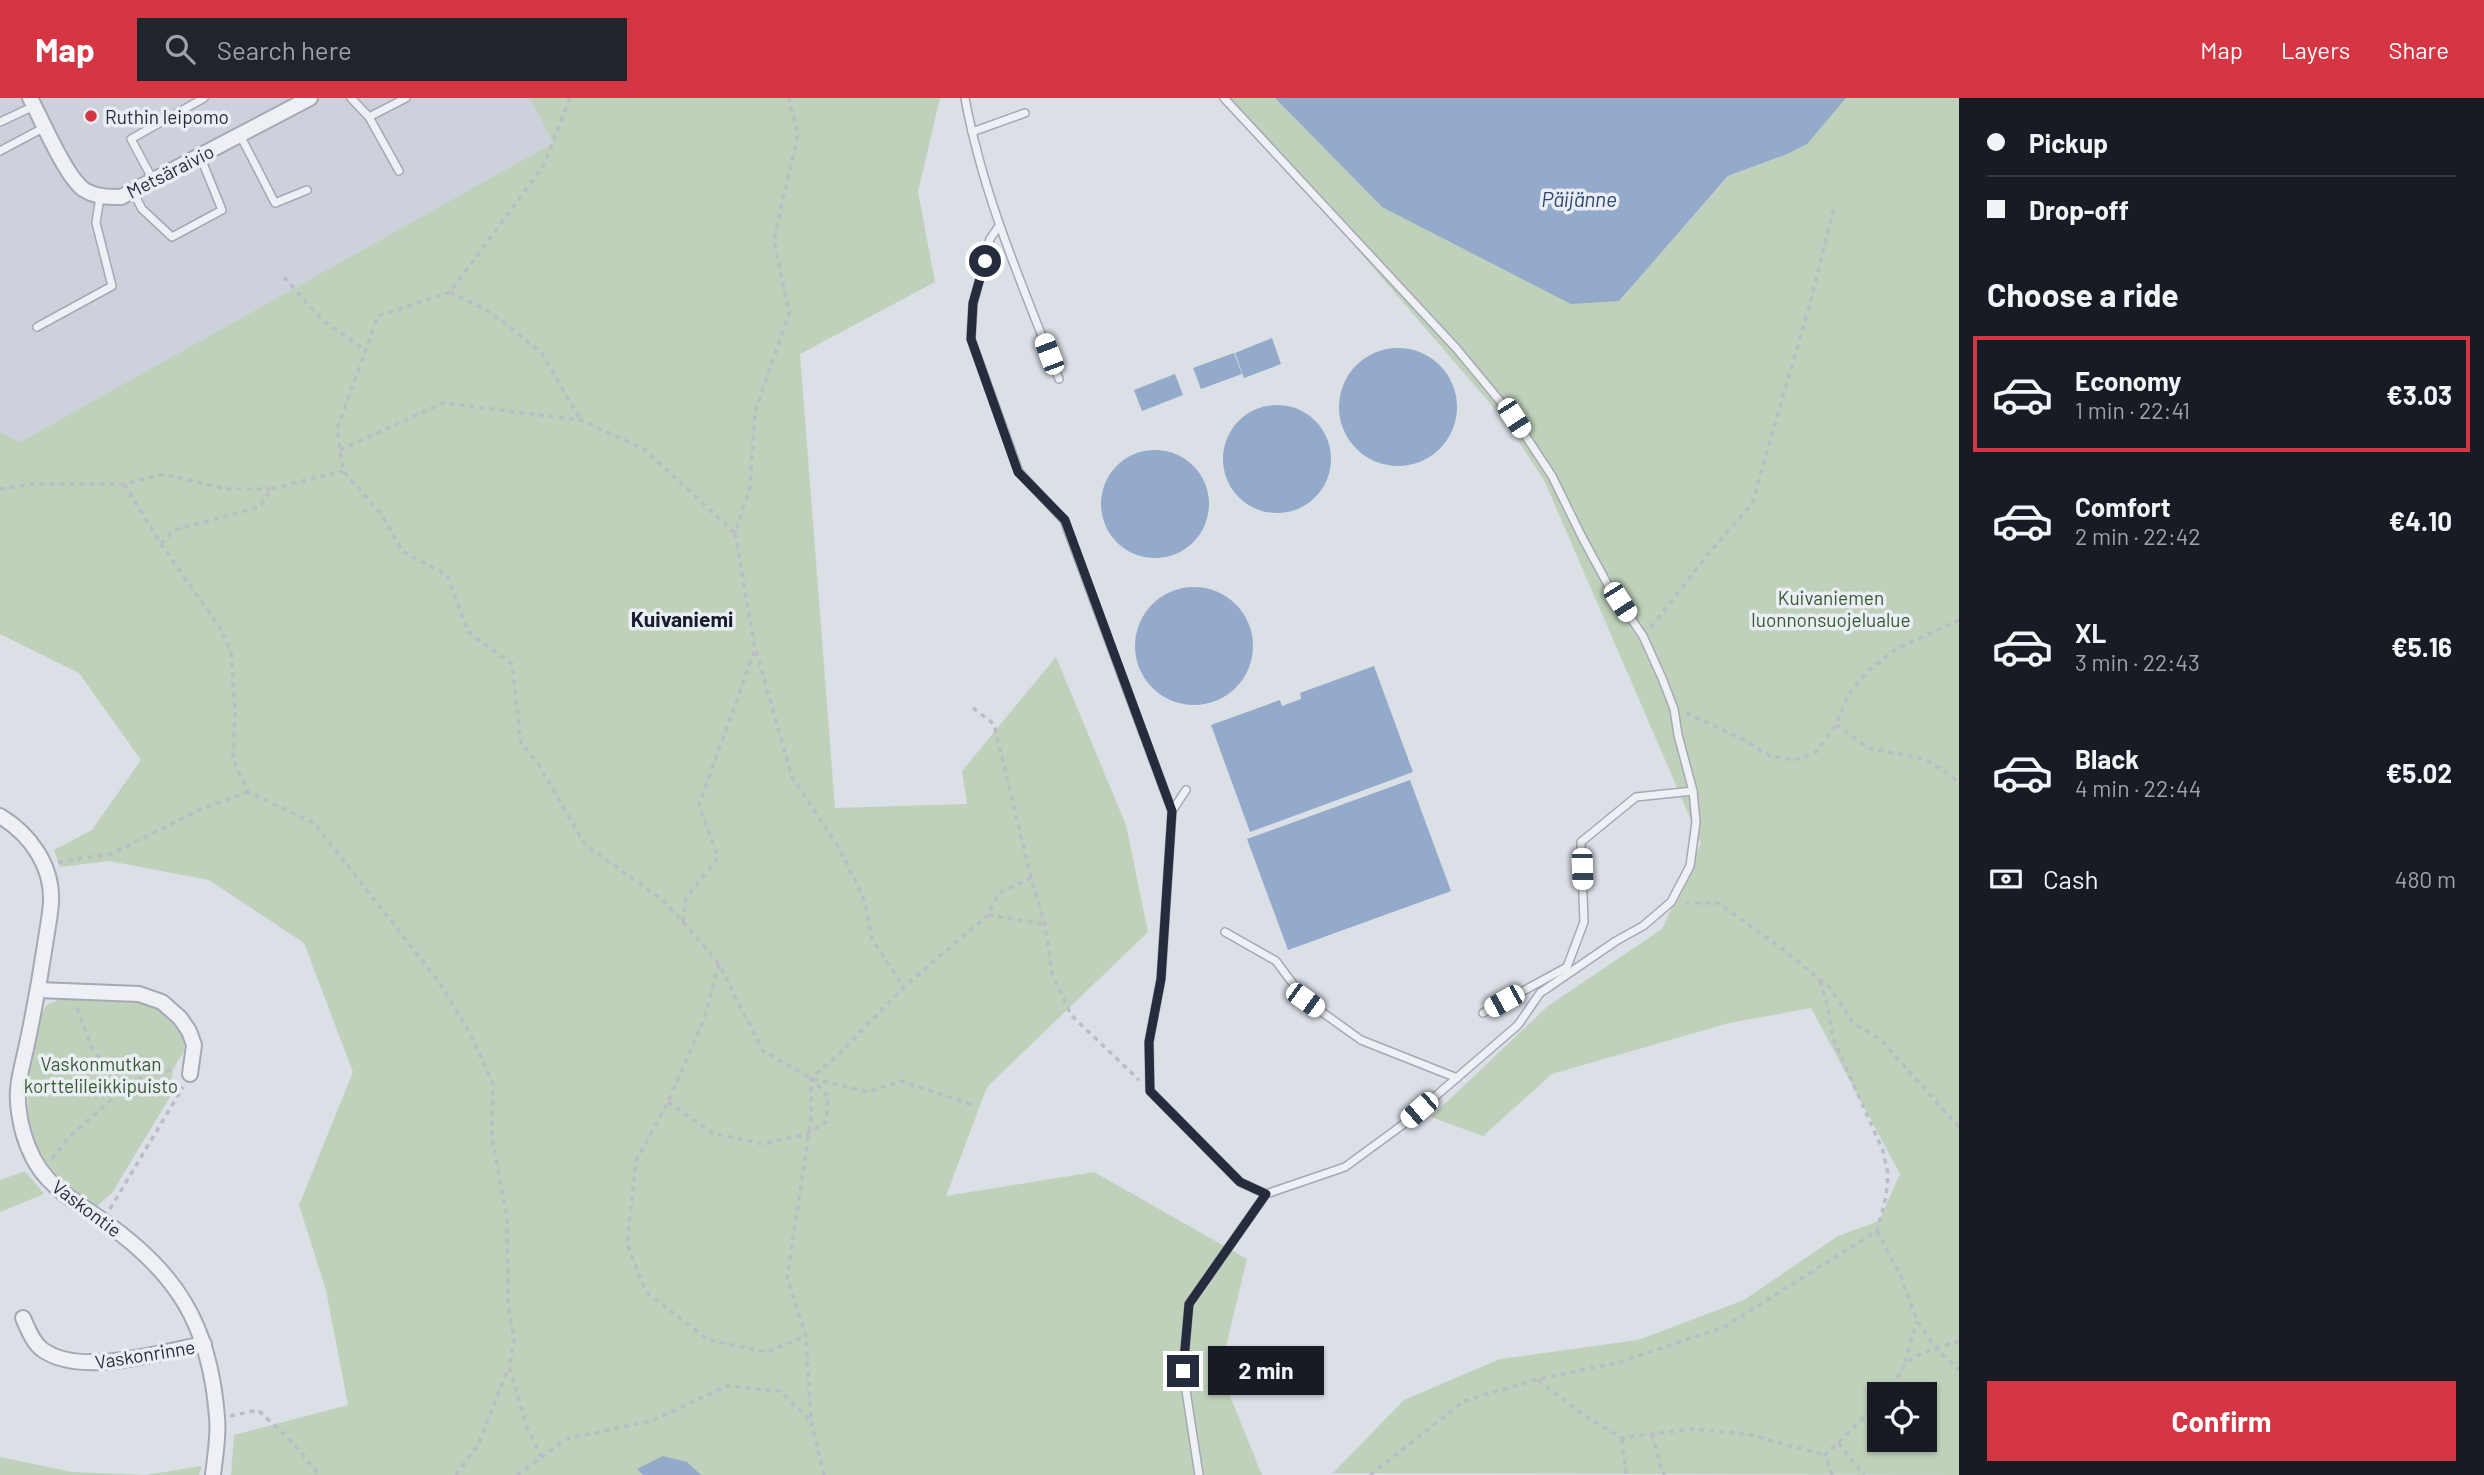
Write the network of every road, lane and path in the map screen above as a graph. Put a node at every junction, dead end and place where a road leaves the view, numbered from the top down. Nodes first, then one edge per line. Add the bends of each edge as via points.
1 (204, 98) edge
2 (310, 98) edge
3 (351, 98) edge
4 (406, 98) edge
5 (570, 98) edge
6 (789, 98) edge
7 (965, 98) edge
8 (1224, 98) edge
9 (32, 102) edge
10 (1025, 113) dead end
11 (369, 117) junction
12 (0, 122) edge
13 (45, 127) junction
14 (972, 132) junction
15 (240, 134) junction
16 (0, 151) edge
17 (200, 155) junction
18 (399, 171) dead end
19 (153, 180) junction
20 (132, 190) junction
21 (307, 190) dead end
22 (100, 197) junction
23 (1834, 207) dead end
24 (999, 226) junction
25 (284, 277) dead end
26 (450, 292) junction
27 (37, 327) dead end
28 (366, 351) junction
29 (1059, 379) dead end
30 (581, 420) junction
31 (340, 450) junction
32 (342, 471) junction
33 (124, 484) junction
34 (0, 489) edge
35 (271, 489) junction
36 (735, 533) junction
37 (161, 544) junction
38 (1959, 621) edge
39 (1643, 636) junction
40 (755, 649) junction
41 (973, 708) dead end
42 (1674, 709) junction
43 (1836, 725) junction
44 (1959, 783) edge
45 (1186, 790) dead end
46 (1693, 790) junction
47 (248, 792) junction
48 (1172, 811) junction
49 (0, 816) edge
50 (45, 864) junction
51 (1031, 878) junction
52 (1671, 902) junction
53 (988, 915) junction
54 (683, 922) junction
55 (1045, 925) junction
56 (1224, 932) dead end
57 (719, 964) junction
58 (1819, 979) junction
59 (904, 987) junction
60 (38, 990) junction
61 (79, 992) junction
62 (1483, 1013) dead end
63 (191, 1069) junction
64 (811, 1078) junction
65 (1457, 1078) junction
66 (120, 1084) junction
67 (1150, 1091) junction
68 (668, 1102) junction
69 (972, 1105) dead end
70 (1959, 1127) edge
71 (807, 1134) junction
72 (42, 1172) junction
73 (1266, 1194) junction
74 (102, 1219) junction
75 (1877, 1231) junction
76 (23, 1318) dead end
77 (1917, 1321) junction
78 (806, 1336) junction
79 (1959, 1341) edge
80 (204, 1344) junction
81 (1936, 1348) junction
82 (1905, 1363) junction
83 (509, 1367) junction
84 (1959, 1370) edge
85 (1538, 1379) junction
86 (1897, 1382) edge
87 (1867, 1415) edge
88 (218, 1419) junction
89 (811, 1421) junction
90 (1652, 1434) junction
91 (1622, 1438) junction
92 (1838, 1443) junction
93 (1825, 1455) junction
94 (541, 1456) junction
95 (213, 1475) edge
96 (319, 1475) edge
97 (456, 1475) edge
98 (517, 1475) edge
99 (824, 1475) edge
100 (1199, 1475) edge
101 (1370, 1475) edge
102 (1626, 1475) edge
103 (1665, 1475) edge
104 (1832, 1475) edge
105 (1864, 1475) edge

1 - 19 lane via 131,139
2 - 15 street, Metsäraivio
3 - 11 lane
4 - 11 lane
5 - 26 path via 544,165
6 - 36 path via 797,134 774,239 789,314 755,411 750,488
7 - 14 lane
8 - 39 lane via 1456,348 1514,418 1552,476 1608,584
9 - 12 lane
9 - 13 street, Metsäraivio
10 - 14 lane
11 - 18 lane
13 - 16 lane
13 - 22 street, Metsäraivio via 72,177
14 - 24 lane
15 - 17 street, Metsäraivio
15 - 21 lane via 275,203
17 - 19 street, Metsäraivio
17 - 20 lane via 222,211 172,237 142,209
19 - 20 street, Metsäraivio
20 - 22 street, Metsäraivio via 121,197
22 - 27 lane via 96,223 112,286
23 - 39 path via 1752,504
24 - 29 lane
24 - 48 lane via 990,239 973,303 971,339 1018,472 1065,520
25 - 28 path via 321,318
26 - 28 path via 378,316
26 - 30 path via 490,312 541,352
28 - 31 path via 337,429
30 - 31 path via 443,403
30 - 36 path via 644,449
31 - 32 path
32 - 35 path
32 - 54 path via 382,515 402,551 447,575 468,632 512,664 521,743 539,765 585,845 663,900
33 - 34 path via 33,484
33 - 35 path via 164,474 225,489
33 - 37 path
35 - 37 path via 260,507 174,530
36 - 40 path
37 - 47 path via 220,628 230,652 233,759
38 - 43 path via 1896,649 1868,671 1848,695
39 - 42 lane
40 - 54 path via 699,805 718,858 686,898
40 - 59 path via 792,777 838,846 864,899 872,939
41 - 51 path via 994,724
42 - 43 path via 1770,756 1795,760 1816,752
42 - 46 lane
43 - 44 path via 1868,748 1925,759
45 - 48 lane
46 - 52 lane via 1696,822 1690,866
46 - 62 lane via 1636,797 1581,842 1584,922 1567,967
47 - 50 path via 197,811 111,854
47 - 83 path via 314,823 439,982 471,1035 493,1084 492,1139 507,1218 514,1342
48 - 67 lane via 1161,979 1149,1042
49 - 50 street, Vaskontie via 30,841
50 - 60 street, Vaskontie via 51,901
51 - 53 path via 999,893
51 - 55 path
52 - 58 path via 1718,903
52 - 65 lane via 1643,926 1539,993 1518,1025
53 - 55 path
53 - 59 path
54 - 57 path
55 - 67 path via 1052,973 1071,1014
56 - 65 lane via 1276,961 1305,1000 1361,1040
57 - 64 path via 763,1051
57 - 68 path via 705,1019
58 - 70 path via 1853,1023 1880,1039
58 - 75 path via 1833,1038 1883,1151 1888,1174
59 - 64 path
60 - 61 street
60 - 72 street, Vaskontie via 18,1091 23,1131 33,1161
61 - 63 street via 139,994 162,1002 189,1031 194,1045
61 - 66 path via 76,1010 92,1048
63 - 66 path via 163,1070
63 - 74 path
64 - 69 path via 867,1092 902,1081
64 - 71 path
64 - 71 path via 828,1096 827,1122
65 - 73 lane via 1345,1167
66 - 72 path via 111,1100 68,1138
67 - 73 lane via 1240,1182
68 - 71 path via 712,1133 762,1144
68 - 78 path via 636,1161 627,1243 646,1292 708,1339 767,1352
71 - 78 path via 787,1278
72 - 74 street, Vaskontie via 56,1189
73 - 100 lane via 1189,1304 1183,1371
74 - 80 street, Vaskontie via 167,1275 190,1310
75 - 77 path
75 - 85 path via 1724,1327 1620,1362
76 - 80 street, Vaskonrinne via 42,1350 70,1362 99,1364
77 - 81 path
77 - 82 path
78 - 89 path
79 - 81 path
80 - 88 street, Vaskontie
81 - 82 path
81 - 84 path
82 - 86 path
83 - 94 path
83 - 97 path via 478,1445
85 - 91 path
85 - 101 path via 1464,1401
87 - 92 path
88 - 95 street, Vaskontie
88 - 96 path via 258,1410
89 - 94 path via 780,1391 726,1386 654,1420 566,1439
89 - 99 path
90 - 91 path
90 - 93 path via 1692,1429 1747,1434
90 - 103 path
91 - 102 path
92 - 93 path
92 - 105 path
93 - 104 path
94 - 98 path

